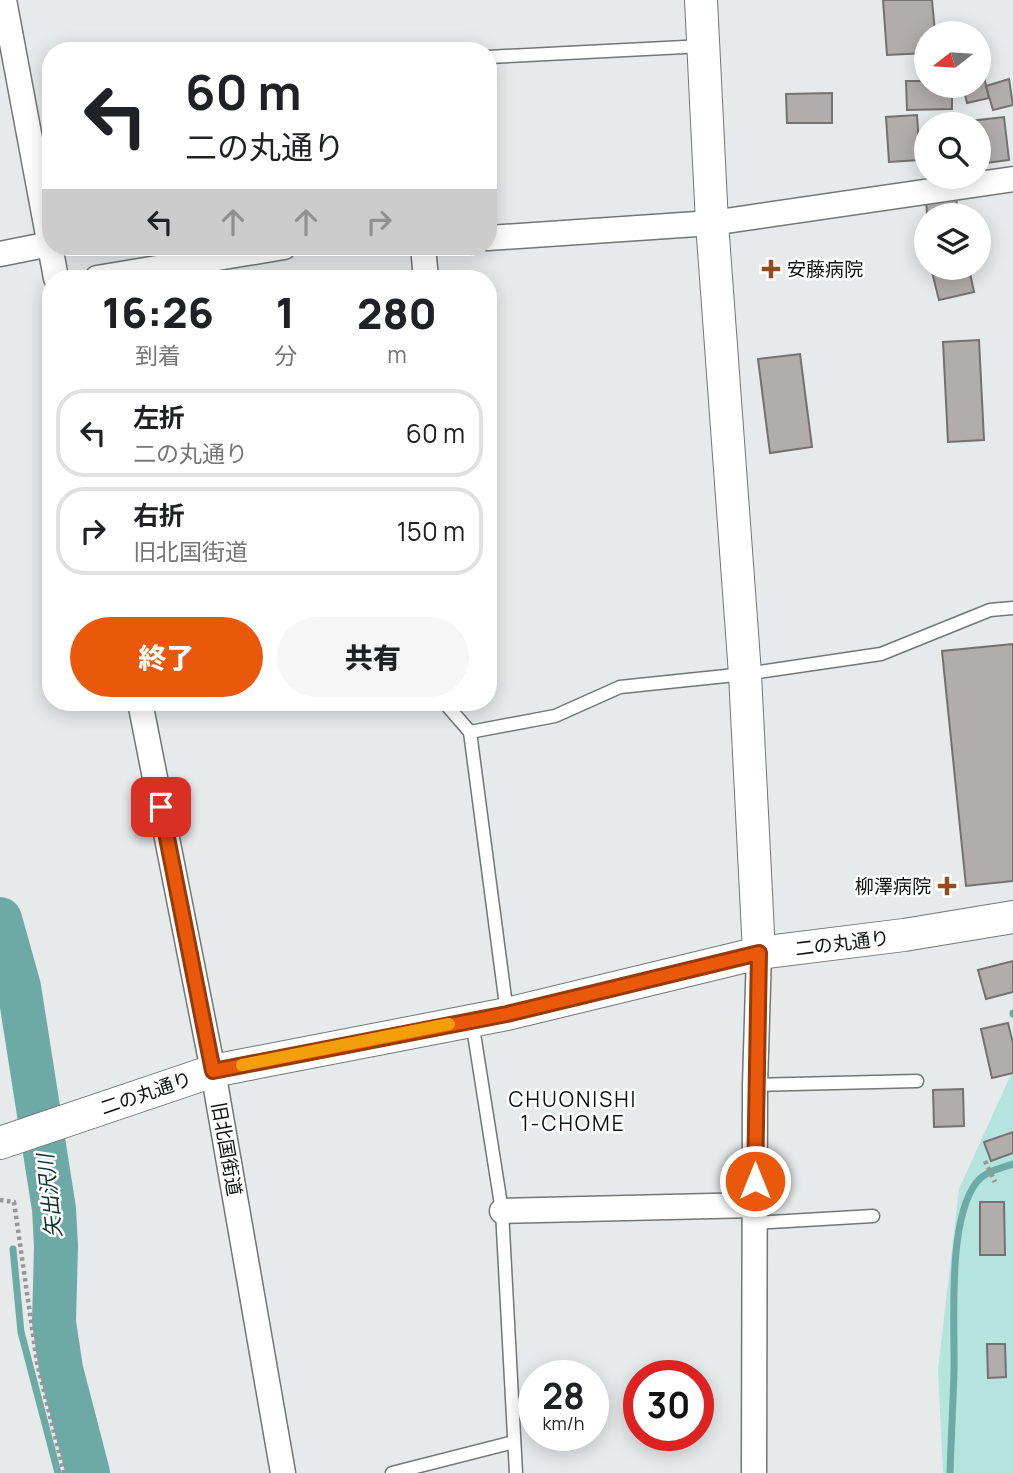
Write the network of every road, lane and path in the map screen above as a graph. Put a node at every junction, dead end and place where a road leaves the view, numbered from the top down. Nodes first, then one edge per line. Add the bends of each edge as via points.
1 (4, 0) edge
2 (701, 0) edge
3 (704, 46) junction
4 (497, 57) edge
5 (1013, 180) edge
6 (42, 202) edge
7 (712, 223) junction
8 (497, 237) edge
9 (42, 246) edge
10 (0, 254) edge
11 (230, 256) edge
12 (145, 270) edge
13 (1013, 608) edge
14 (745, 674) junction
15 (142, 711) edge
16 (452, 711) edge
17 (470, 732) junction
18 (1013, 917) edge
19 (759, 953) junction
20 (507, 1014) junction
21 (472, 1019) junction
22 (213, 1071) junction
23 (917, 1081) dead end
24 (755, 1085) junction
25 (4, 1142) edge
26 (985, 1161) dead end
27 (995, 1182) dead end
28 (0, 1200) edge
29 (502, 1211) junction
30 (755, 1214) junction
31 (873, 1216) dead end
32 (514, 1442) junction
33 (64, 1473) edge
34 (283, 1473) edge
35 (392, 1473) edge
36 (516, 1473) edge
37 (754, 1473) edge

1 - 6 street
2 - 3 street
3 - 4 lane
3 - 7 street
5 - 7 street
7 - 8 street
7 - 14 street
9 - 10 street
11 - 12 street
13 - 14 lane via 990,610 881,654
14 - 17 lane via 620,687 555,716
14 - 19 street
15 - 22 street, 旧北国街道
16 - 17 lane
17 - 20 lane
18 - 19 street, 二の丸通り
19 - 20 street, 二の丸通り
19 - 24 street
20 - 21 street, 二の丸通り
21 - 22 street, 二の丸通り
21 - 29 lane
22 - 25 street, 二の丸通り
22 - 34 street, 旧北国街道
23 - 24 lane
24 - 30 street
26 - 27 path
28 - 33 path via 14,1202 35,1353
29 - 30 street
29 - 32 lane
30 - 31 lane
30 - 37 street
32 - 35 lane
32 - 36 lane

